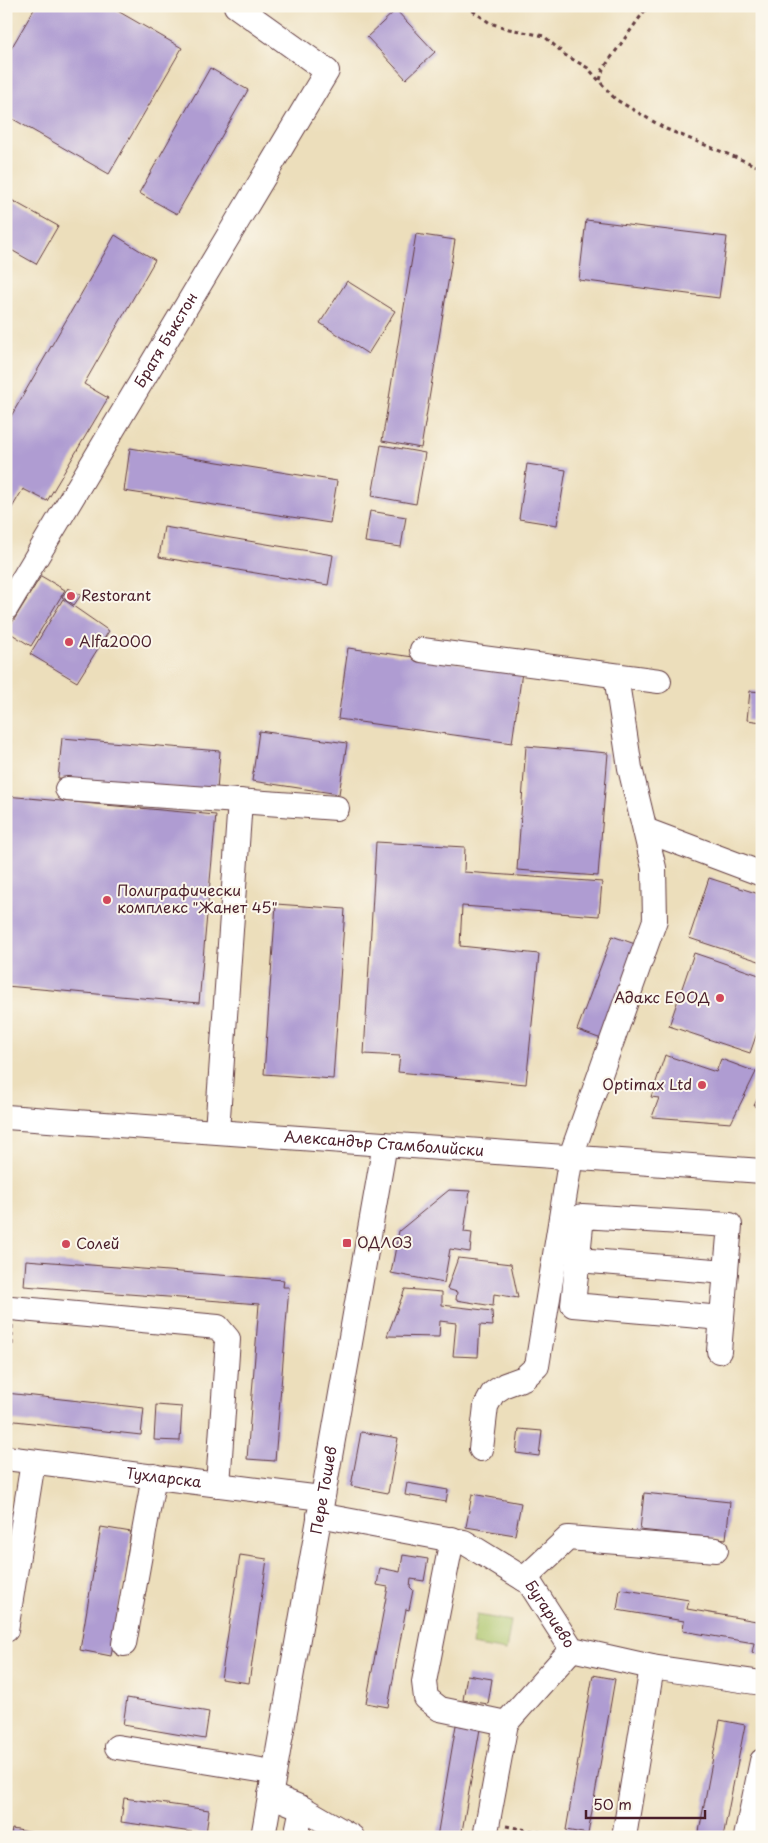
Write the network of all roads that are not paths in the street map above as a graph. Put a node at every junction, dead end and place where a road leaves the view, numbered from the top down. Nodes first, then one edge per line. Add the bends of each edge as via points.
1 (236, 6) edge
2 (6, 608) edge
3 (422, 650) dead end
4 (616, 676) junction
5 (659, 681) dead end
6 (67, 790) dead end
7 (240, 801) junction
8 (337, 808) dead end
9 (645, 830) junction
10 (762, 874) edge
11 (6, 1117) edge
12 (217, 1131) junction
13 (385, 1144) junction
14 (570, 1156) junction
15 (762, 1172) edge
16 (569, 1230) junction
17 (578, 1260) junction
18 (726, 1272) junction
19 (11, 1308) dead end
20 (722, 1318) junction
21 (719, 1351) dead end
22 (481, 1449) dead end
23 (6, 1458) edge
24 (33, 1462) junction
25 (154, 1476) junction
26 (218, 1485) junction
27 (320, 1506) junction
28 (452, 1539) junction
29 (716, 1550) dead end
30 (524, 1579) junction
31 (6, 1630) edge
32 (124, 1644) dead end
33 (572, 1649) junction
34 (652, 1667) junction
35 (762, 1683) edge
36 (506, 1723) junction
37 (117, 1747) dead end
38 (762, 1761) edge
39 (271, 1784) junction
40 (302, 1808) junction
41 (486, 1830) edge
42 (263, 1837) edge
43 (296, 1837) edge
44 (352, 1837) edge
45 (624, 1837) edge
46 (746, 1837) edge

1 - 2 street, Братя Бъкстон via 326,71
3 - 4 street
4 - 5 street
4 - 9 street via 630,768
6 - 7 street
7 - 8 street
7 - 12 street
9 - 10 street
9 - 14 street via 654,868 655,920
11 - 12 street, Александър Стамболийски
12 - 13 street, Александър Стамболийски
13 - 14 street, Александър Стамболийски
13 - 27 street, Пере Тошев
14 - 15 street, Александър Стамболийски
14 - 16 street
16 - 17 street
16 - 18 street via 582,1216 730,1225
16 - 22 street via 537,1366 524,1378 493,1392 486,1406
17 - 18 street
17 - 20 street via 573,1305
18 - 20 street
19 - 26 street via 218,1327 228,1339
20 - 21 street
23 - 24 street, Тухларска
24 - 25 street, Тухларска
24 - 31 street
25 - 26 street, Тухларска
25 - 32 street
26 - 27 street, Тухларска
27 - 28 street, Бугариево
27 - 39 street, Пере Тошев
28 - 30 street, Бугариево via 464,1542
28 - 36 street via 424,1682 426,1698 440,1709
29 - 30 street via 568,1538
30 - 33 street, Бугариево
33 - 34 street, Бугариево
33 - 36 street
34 - 35 street, Бугариево
34 - 45 street
36 - 41 street
37 - 39 street
38 - 46 street
39 - 40 street
39 - 42 street, Пере Тошев
40 - 43 street
40 - 44 street

